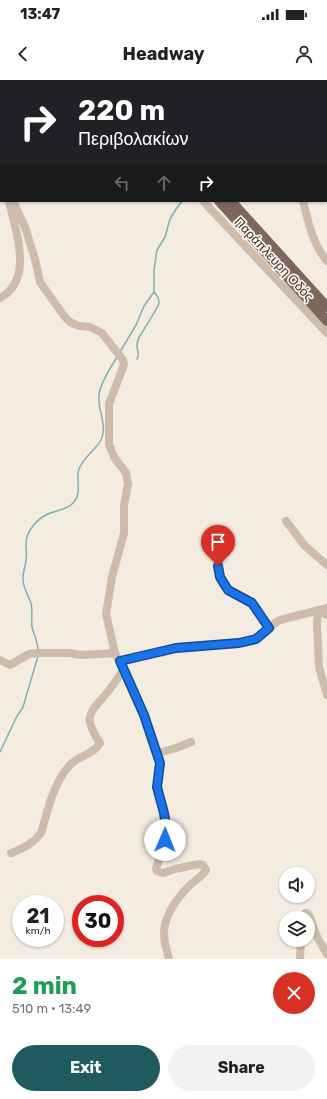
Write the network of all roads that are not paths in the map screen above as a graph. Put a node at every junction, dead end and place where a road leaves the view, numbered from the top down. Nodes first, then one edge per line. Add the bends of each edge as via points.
1 (9, 202) edge
2 (13, 202) edge
3 (204, 202) edge
4 (220, 202) edge
5 (232, 202) edge
6 (304, 202) edge
7 (327, 261) edge
8 (0, 298) edge
9 (327, 308) edge
10 (327, 321) edge
11 (327, 333) edge
12 (286, 521) dead end
13 (224, 540) dead end
14 (327, 565) edge
15 (327, 608) edge
16 (318, 611) junction
17 (327, 615) edge
18 (269, 628) junction
19 (115, 653) junction
20 (0, 660) edge
21 (120, 661) junction
22 (123, 670) junction
23 (327, 695) edge
24 (191, 742) dead end
25 (158, 753) junction
26 (11, 854) dead end
27 (315, 931) edge
28 (301, 947) edge
29 (327, 954) edge
30 (169, 959) edge
31 (300, 959) edge

1 - 8 street via 21,257 18,276 11,289
2 - 19 street via 25,227 40,282 70,322 102,333 124,365 114,388 109,410 111,451 126,473 128,484 124,505 124,533 112,577 106,614
3 - 11 street, Παράπλευρη Οδός
4 - 10 main road
5 - 9 main road
6 - 7 street via 312,233
12 - 14 street via 305,546
13 - 18 street via 218,566 223,584 228,590 252,603
15 - 16 street
16 - 17 street
16 - 18 street via 280,620
16 - 23 street via 319,667
18 - 21 street via 256,639 243,642 176,648
19 - 20 street via 29,654 10,665
19 - 21 street
21 - 22 street
22 - 25 street
22 - 26 street via 94,706 90,716 91,729 100,743 97,748 77,759 64,773 51,800 38,838
24 - 25 street
25 - 30 street via 160,763 157,787 166,826 165,840 156,869 163,874 199,864 206,870 180,896 166,920 164,934
27 - 29 street
28 - 31 street

